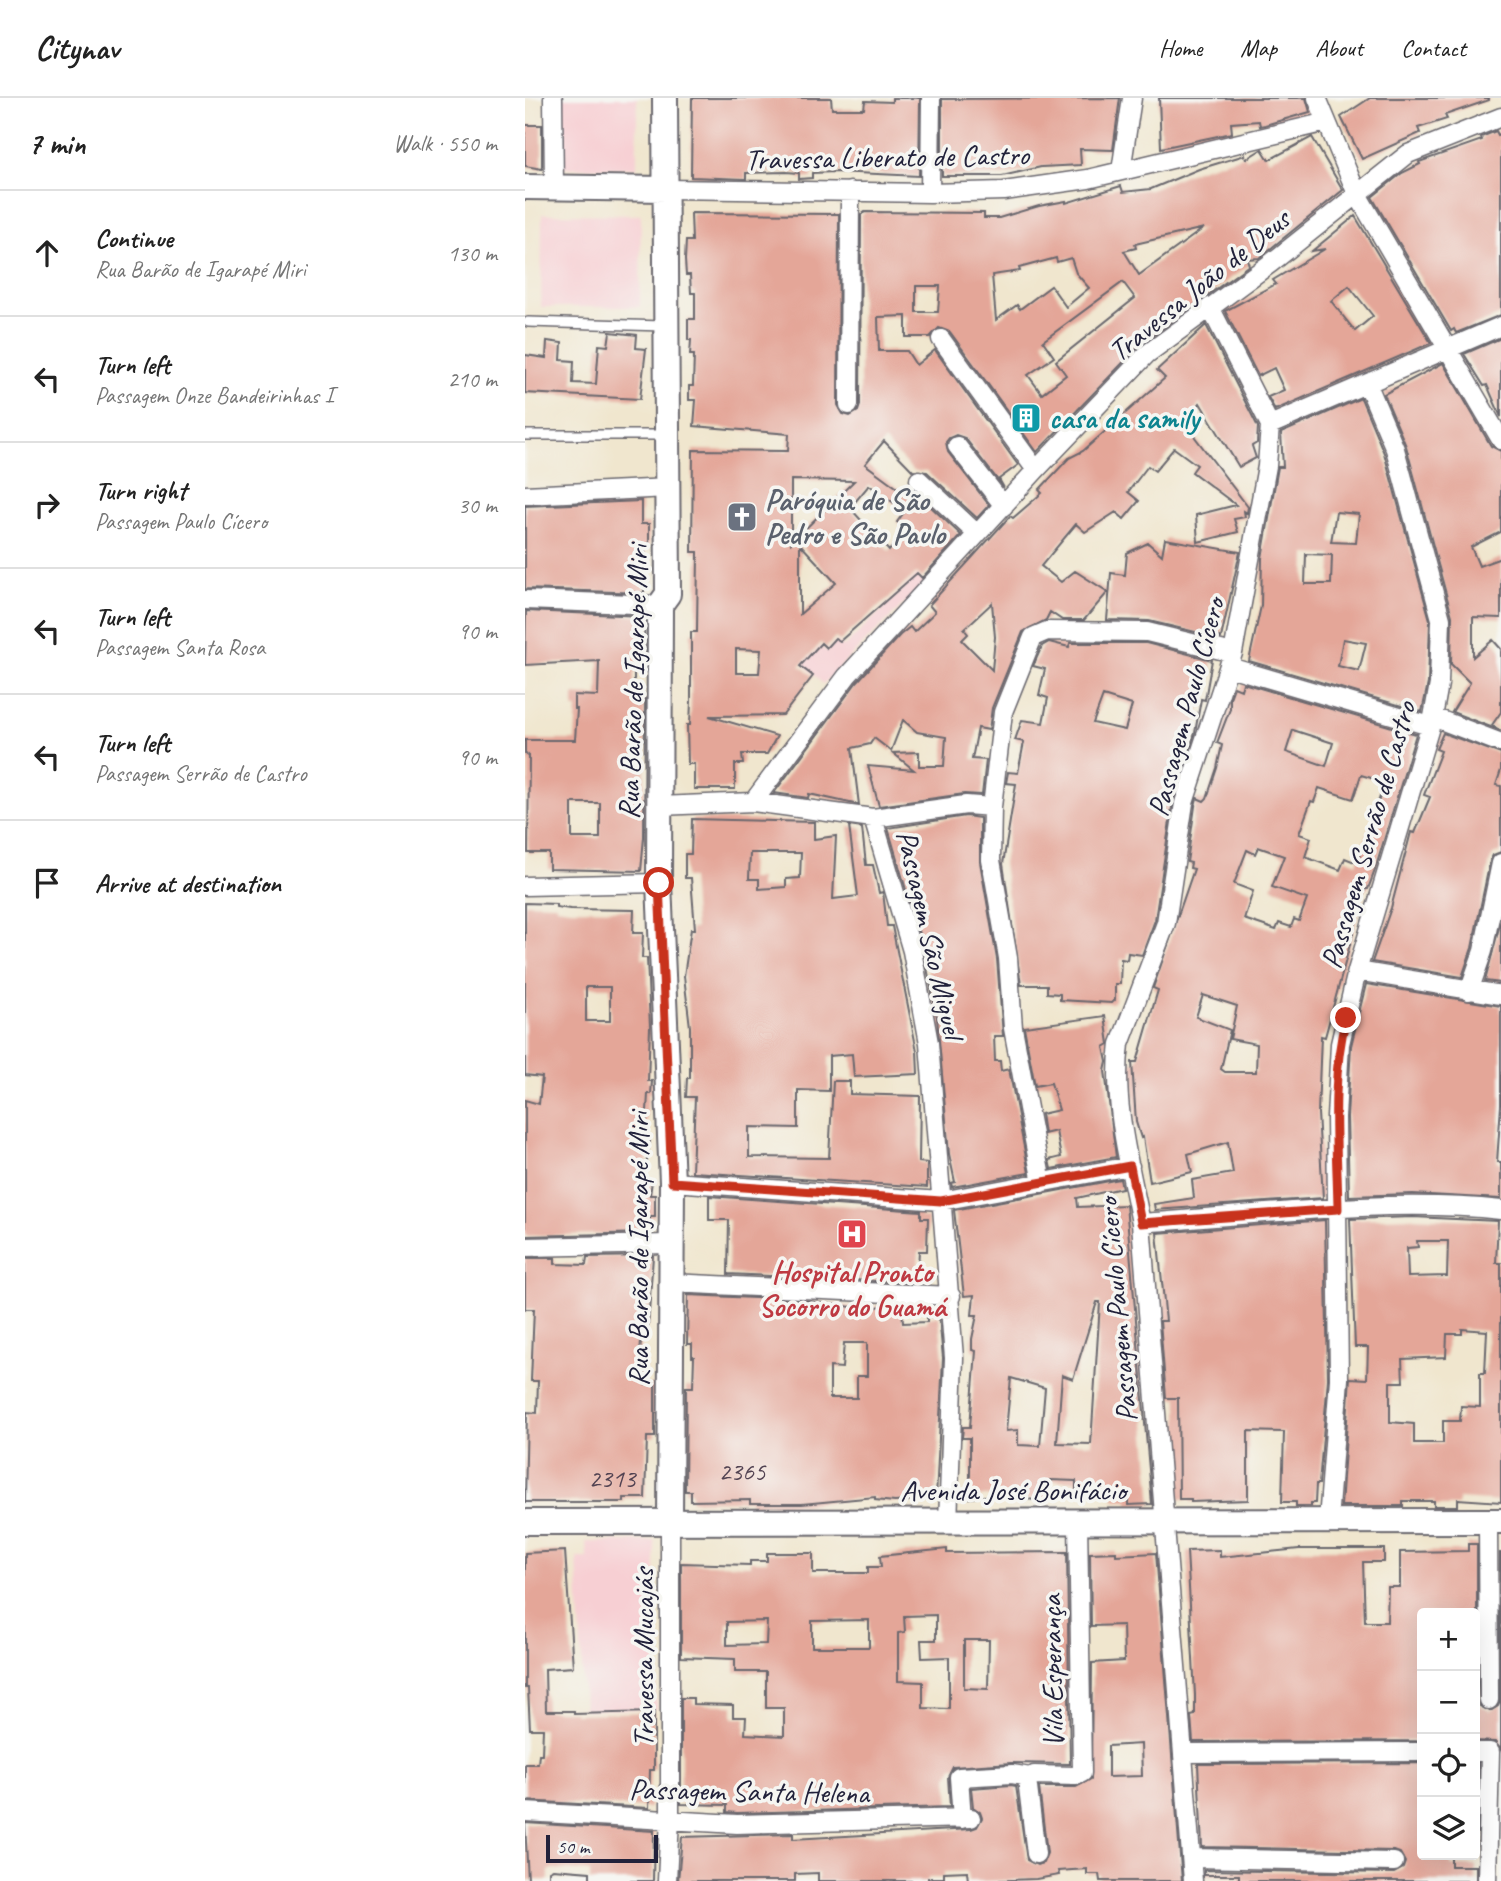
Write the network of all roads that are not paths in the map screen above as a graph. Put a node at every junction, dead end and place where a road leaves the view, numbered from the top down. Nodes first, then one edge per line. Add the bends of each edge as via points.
1 (553, 98) edge
2 (665, 98) edge
3 (931, 98) edge
4 (1132, 98) edge
5 (1317, 98) edge
6 (1501, 117) edge
7 (1327, 122) junction
8 (1121, 172) junction
9 (525, 187) edge
10 (554, 188) junction
11 (666, 189) junction
12 (851, 191) junction
13 (930, 193) junction
14 (1357, 194) junction
15 (1210, 307) junction
16 (529, 322) dead end
17 (666, 326) junction
18 (1501, 326) edge
19 (941, 339) dead end
20 (1449, 346) junction
21 (1368, 385) junction
22 (849, 405) dead end
23 (1270, 425) junction
24 (525, 435) edge
25 (667, 435) junction
26 (1501, 440) edge
27 (957, 446) dead end
28 (1036, 470) junction
29 (919, 480) dead end
30 (669, 488) junction
31 (525, 495) edge
32 (1004, 506) junction
33 (977, 534) junction
34 (525, 600) edge
35 (660, 605) junction
36 (1231, 660) junction
37 (1431, 722) junction
38 (1501, 743) edge
39 (753, 802) junction
40 (660, 806) junction
41 (992, 807) junction
42 (873, 818) junction
43 (1501, 863) edge
44 (659, 883) junction
45 (525, 886) edge
46 (1357, 971) junction
47 (1469, 992) junction
48 (1501, 995) edge
49 (1130, 1166) junction
50 (672, 1182) junction
51 (1042, 1183) junction
52 (941, 1201) junction
53 (1338, 1209) junction
54 (1501, 1210) edge
55 (1141, 1223) junction
56 (670, 1244) junction
57 (525, 1247) edge
58 (671, 1283) junction
59 (951, 1296) junction
60 (670, 1520) junction
61 (1078, 1520) junction
62 (1162, 1520) junction
63 (1328, 1521) junction
64 (1495, 1521) edge
65 (525, 1522) edge
66 (949, 1523) junction
67 (1489, 1700) dead end
68 (1417, 1752) edge
69 (1482, 1752) edge
70 (1185, 1753) junction
71 (1030, 1777) junction
72 (525, 1812) edge
73 (670, 1818) junction
74 (1036, 1854) dead end
75 (1192, 1858) junction
76 (1394, 1861) dead end
77 (667, 1881) edge
78 (1193, 1881) edge
79 (1487, 1881) edge

1 - 10 street
2 - 11 main road, Rua Barão de Igarapé Miri
3 - 13 street
4 - 8 street
5 - 7 street
6 - 14 street, Travessa João de Deus via 1408,154
7 - 8 street, Travessa Liberato de Castro
7 - 14 street
8 - 13 street, Travessa Liberato de Castro via 1028,189
9 - 10 main road, Travessa Liberato de Castro
10 - 11 main road, Travessa Liberato de Castro
11 - 12 street, Travessa Liberato de Castro
11 - 17 main road, Rua Barão de Igarapé Miri
12 - 13 street, Travessa Liberato de Castro
12 - 22 street
14 - 15 street, Travessa João de Deus
14 - 20 street
15 - 23 street
15 - 28 street, Travessa João de Deus via 1147,355
16 - 17 lane
17 - 25 main road, Rua Barão de Igarapé Miri
18 - 20 street
19 - 28 street
20 - 21 street
20 - 26 street
21 - 23 street
21 - 37 street, Passagem Serrão de Castro via 1395,449 1441,618 1439,684
23 - 36 street, Passagem Paulo Cícero via 1248,581
24 - 25 lane
25 - 30 main road, Rua Barão de Igarapé Miri
27 - 32 street
28 - 32 street, Travessa João de Deus
29 - 33 street
30 - 31 street
30 - 35 main road, Rua Barão de Igarapé Miri via 668,594
32 - 33 street, Travessa João de Deus
33 - 39 street, Travessa João de Deus via 847,676
34 - 35 street
35 - 40 main road, Rua Barão de Igarapé Miri
36 - 37 street
36 - 41 street via 1147,632 1068,629 1033,637 1003,712
36 - 49 street, Passagem Paulo Cícero via 1184,803 1166,923 1120,1044 1118,1083
37 - 38 street
37 - 46 street, Passagem Serrão de Castro
39 - 40 street
39 - 42 street
40 - 44 main road, Rua Barão de Igarapé Miri
41 - 42 street via 966,805
41 - 51 street via 992,860 1008,958 1013,1028
42 - 52 street, Passagem São Miguel via 912,951 924,1013
43 - 47 street via 1483,951
44 - 45 street
44 - 50 main road, Rua Barão de Igarapé Miri
46 - 47 street
46 - 53 street, Passagem Serrão de Castro via 1337,1065
47 - 48 street
49 - 51 street
49 - 55 street, Passagem Paulo Cícero
50 - 52 street
50 - 56 main road, Rua Barão de Igarapé Miri
51 - 52 street
52 - 59 street, Passagem São Miguel
53 - 54 street
53 - 55 street
53 - 63 street, Passagem Serrão de Castro via 1339,1379
55 - 62 street, Passagem Paulo Cícero
56 - 57 street
56 - 58 main road, Rua Barão de Igarapé Miri
58 - 59 street
58 - 60 main road, Rua Barão de Igarapé Miri
59 - 66 street, Passagem São Miguel
60 - 65 main road, Avenida José Bonifácio
60 - 66 main road, Avenida José Bonifácio
60 - 73 street, Travessa Mucajás
61 - 62 main road, Avenida José Bonifácio
61 - 66 main road, Avenida José Bonifácio
61 - 71 street, Vila Esperança via 1082,1773
62 - 63 main road, Avenida José Bonifácio
62 - 70 street, Passagem Paulo Cícero
63 - 64 main road, Avenida José Bonifácio
64 - 67 street
68 - 70 street
69 - 79 street
70 - 75 street, Passagem Paulo Cícero
71 - 73 street, Passagem Santa Helena via 959,1777 967,1818 761,1824
71 - 74 street, Vila Esperança via 1026,1784
72 - 73 street, Passagem Santa Helena
73 - 77 street, Travessa Mucajás
75 - 76 street
75 - 78 street, Passagem Paulo Cícero

